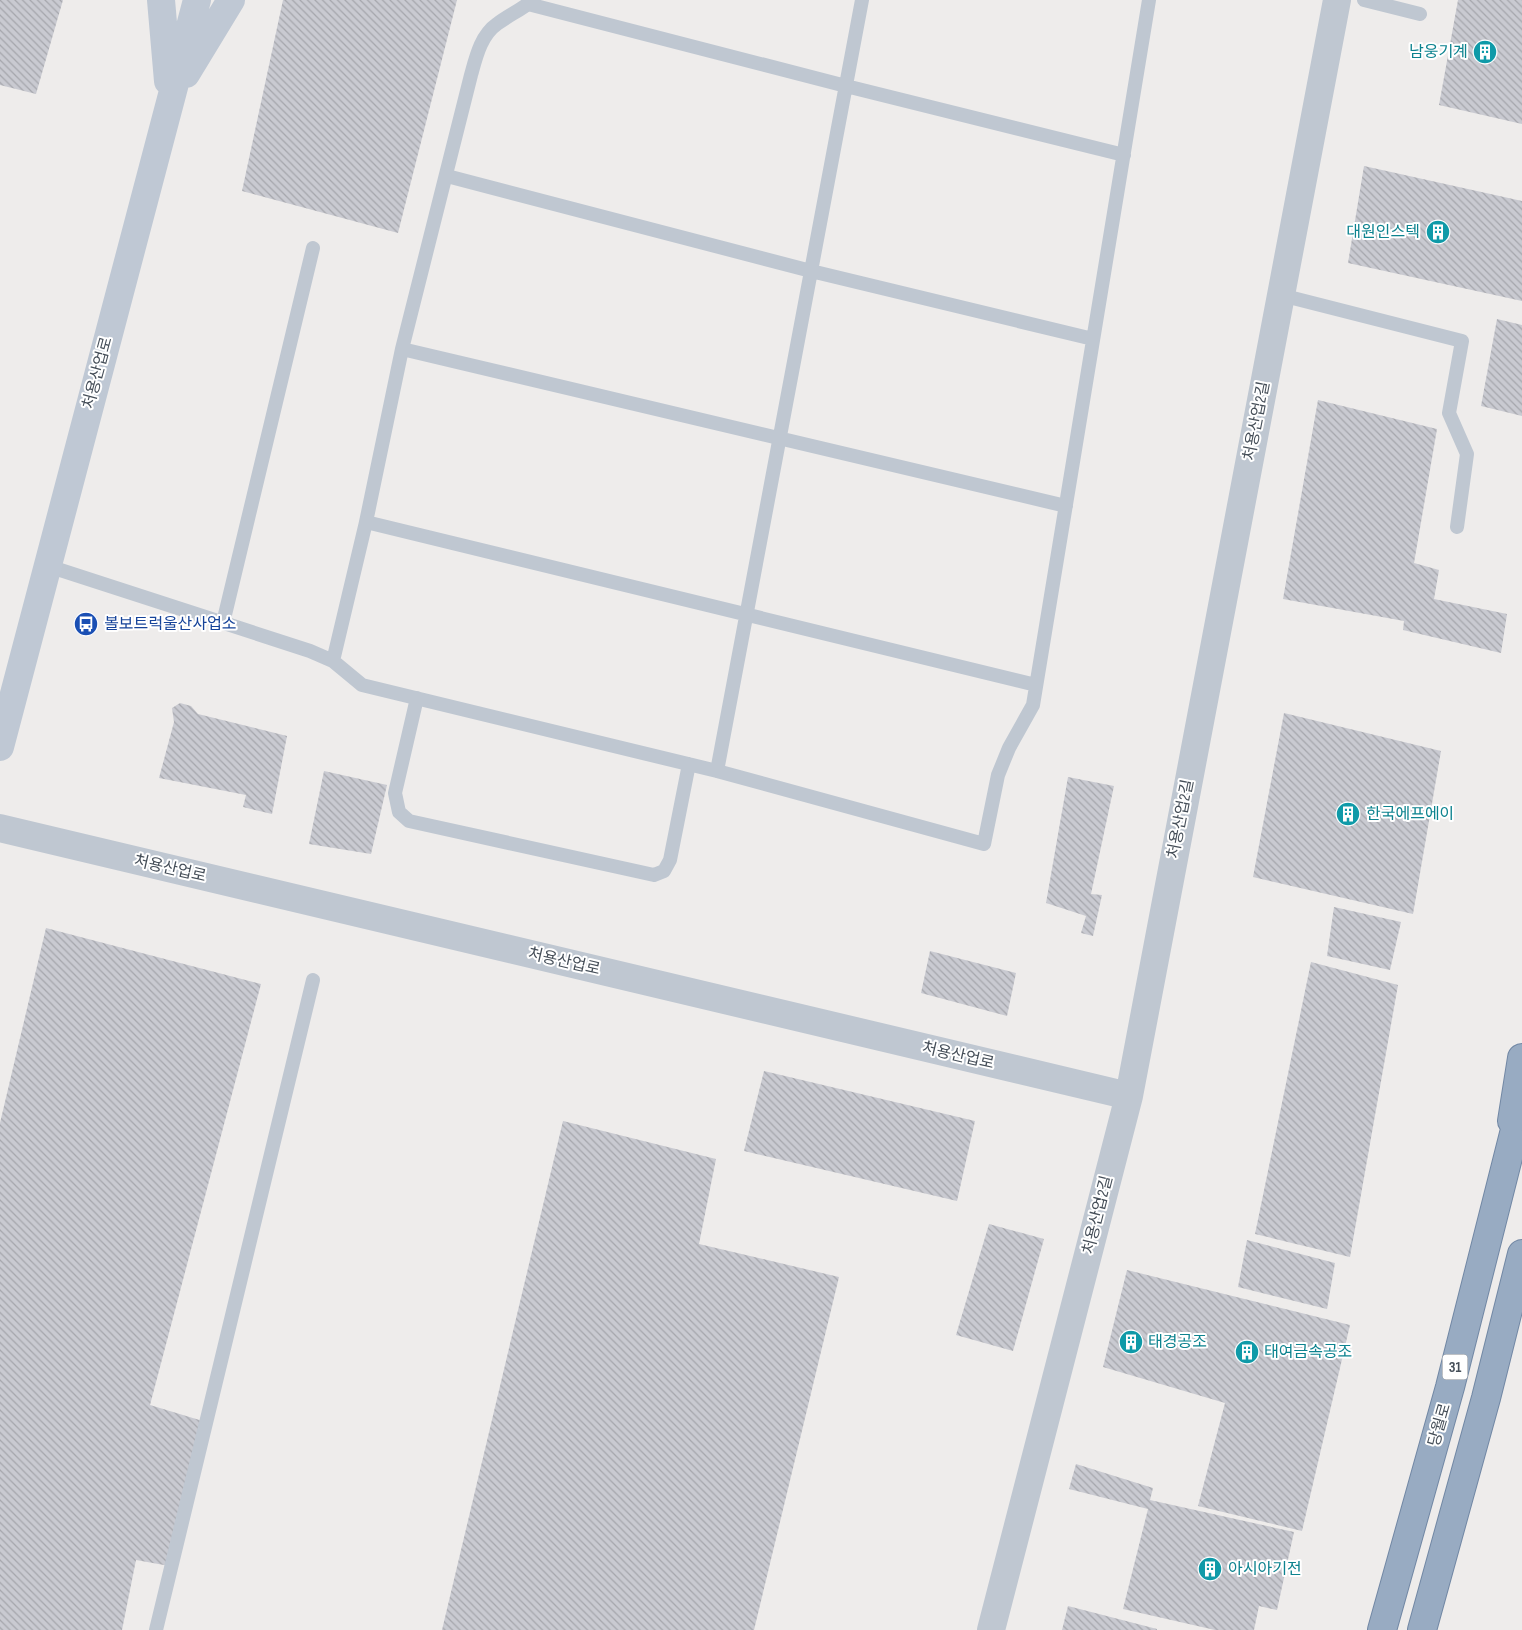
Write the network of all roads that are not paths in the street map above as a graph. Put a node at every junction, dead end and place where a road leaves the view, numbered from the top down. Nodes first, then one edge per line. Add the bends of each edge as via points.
1 (161, 0) edge
2 (197, 0) edge
3 (231, 0) edge
4 (862, 0) edge
5 (1149, 0) edge
6 (1337, 0) edge
7 (1364, 0) edge
8 (530, 2) edge
9 (1420, 14) dead end
10 (846, 86) junction
11 (170, 101) junction
12 (1124, 155) junction
13 (447, 176) junction
14 (312, 248) dead end
15 (812, 271) junction
16 (1280, 295) junction
17 (1093, 339) junction
18 (402, 349) junction
19 (780, 438) junction
20 (1066, 506) junction
21 (366, 522) junction
22 (1457, 527) dead end
23 (48, 566) junction
24 (747, 615) junction
25 (223, 623) junction
26 (333, 661) junction
27 (1036, 685) junction
28 (418, 698) junction
29 (0, 746) edge
30 (689, 764) junction
31 (718, 771) junction
32 (0, 828) edge
33 (314, 980) dead end
34 (1522, 1058) edge
35 (1129, 1096) junction
36 (1522, 1102) edge
37 (1502, 1177) junction
38 (1522, 1254) edge
39 (156, 1630) edge
40 (991, 1630) edge
41 (1382, 1630) edge
42 (1422, 1630) edge

1 - 11 main road
2 - 11 main road, 처용산업로
3 - 11 main road
4 - 10 lane
5 - 12 lane
6 - 16 street, 처용산업2길
7 - 9 lane
8 - 10 lane
8 - 13 lane via 496,25 481,43
10 - 12 lane
10 - 15 lane
11 - 23 main road, 처용산업로
12 - 17 lane
13 - 15 lane
13 - 18 lane
14 - 25 lane
15 - 17 lane
15 - 19 lane
16 - 22 lane via 1462,341 1450,412 1467,454
16 - 35 street, 처용산업2길
17 - 20 lane
18 - 19 lane
18 - 21 lane
19 - 20 lane
19 - 24 lane
20 - 27 lane
21 - 24 lane
21 - 26 lane
23 - 25 lane
23 - 29 main road, 처용산업로
24 - 27 lane
24 - 31 lane
25 - 26 lane
26 - 28 lane via 362,685
27 - 31 lane via 1033,704 998,775 984,844
28 - 30 lane
28 - 30 lane via 395,793 399,812 409,821 654,875 664,871 670,860
30 - 31 lane
32 - 35 street, 처용산업로
33 - 39 lane
34 - 37 highway
35 - 40 street, 처용산업2길
36 - 37 highway, 당월로 / 31
37 - 41 highway, 당월로 / 31 via 1450,1387
38 - 42 highway, 31

